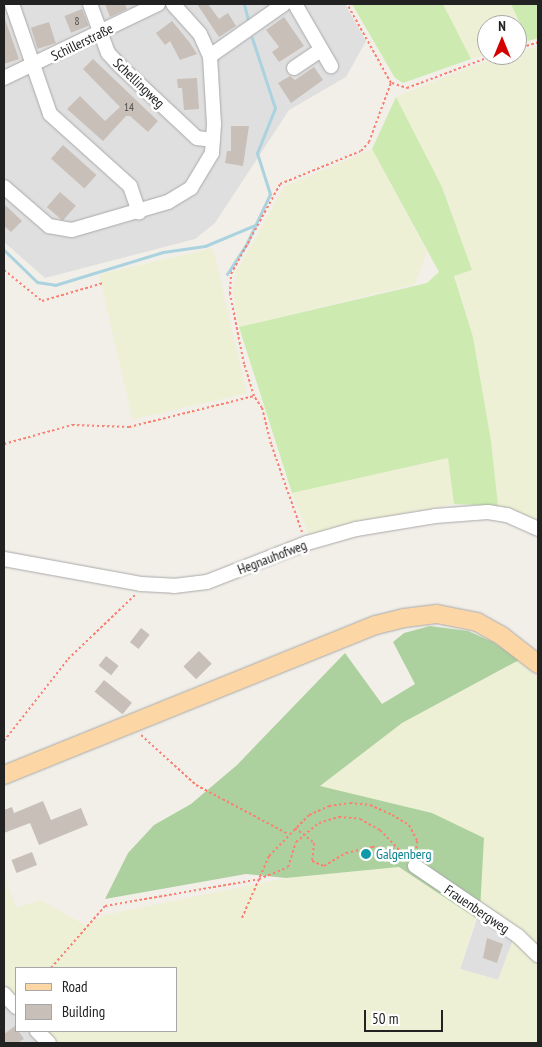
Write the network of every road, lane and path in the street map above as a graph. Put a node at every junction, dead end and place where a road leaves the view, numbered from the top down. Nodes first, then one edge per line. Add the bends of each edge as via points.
1 (12, 4) edge
2 (90, 4) edge
3 (158, 4) edge
4 (173, 4) edge
5 (284, 4) edge
6 (295, 4) edge
7 (347, 4) edge
8 (100, 34) junction
9 (321, 50) junction
10 (210, 56) junction
11 (477, 62) edge
12 (32, 66) junction
13 (331, 66) dead end
14 (294, 68) dead end
15 (4, 78) edge
16 (391, 83) junction
17 (214, 140) junction
18 (4, 187) edge
19 (139, 212) junction
20 (4, 270) edge
21 (103, 283) dead end
22 (254, 396) junction
23 (4, 444) edge
24 (538, 529) edge
25 (306, 543) junction
26 (4, 559) edge
27 (141, 584) junction
28 (538, 664) edge
29 (133, 722) junction
30 (4, 741) edge
31 (4, 774) edge
32 (294, 828) junction
33 (288, 834) junction
34 (306, 834) junction
35 (415, 866) joint
36 (259, 879) junction
37 (242, 918) dead end
38 (538, 955) edge
39 (51, 967) edge
40 (4, 994) edge
41 (15, 1006) edge

1 - 12 street
2 - 8 street, Schellingweg
3 - 8 street, Schillerstraße
4 - 10 street via 200,34
5 - 10 street
6 - 9 street
7 - 16 path
8 - 12 street, Schillerstraße
8 - 17 street, Schellingweg via 108,53 196,138
9 - 13 street
9 - 14 street
10 - 17 street
11 - 16 path via 407,88
12 - 15 street, Schillerstraße
12 - 19 street via 50,114 130,186
16 - 22 path via 369,142 361,151 280,184 232,274 230,294
17 - 19 street via 208,164 192,188 168,202
18 - 19 street via 34,216 60,230 72,230
20 - 21 path via 42,301
22 - 23 path via 129,427 72,425
22 - 25 path via 262,408 276,461
24 - 25 street, Hegnauhofweg via 507,515 467,512 356,529
25 - 27 street, Hegnauhofweg via 207,582
26 - 27 street, Hegnauhofweg
27 - 30 path via 137,593 68,660
28 - 29 main road via 502,636 477,622 437,614 404,618 376,624
29 - 31 main road
29 - 33 path via 146,742 196,785
32 - 33 path
32 - 34 path
32 - 35 path via 309,815 329,806 370,805 409,825 417,841
33 - 36 path via 269,856
34 - 34 path via 319,823 339,817 360,819 380,830 399,849 372,848 346,853 324,866 312,861 314,842
34 - 36 path via 296,842 288,867
35 - 38 street, Frauenbergweg via 518,936
36 - 37 path
36 - 39 path via 105,906
40 - 41 street

